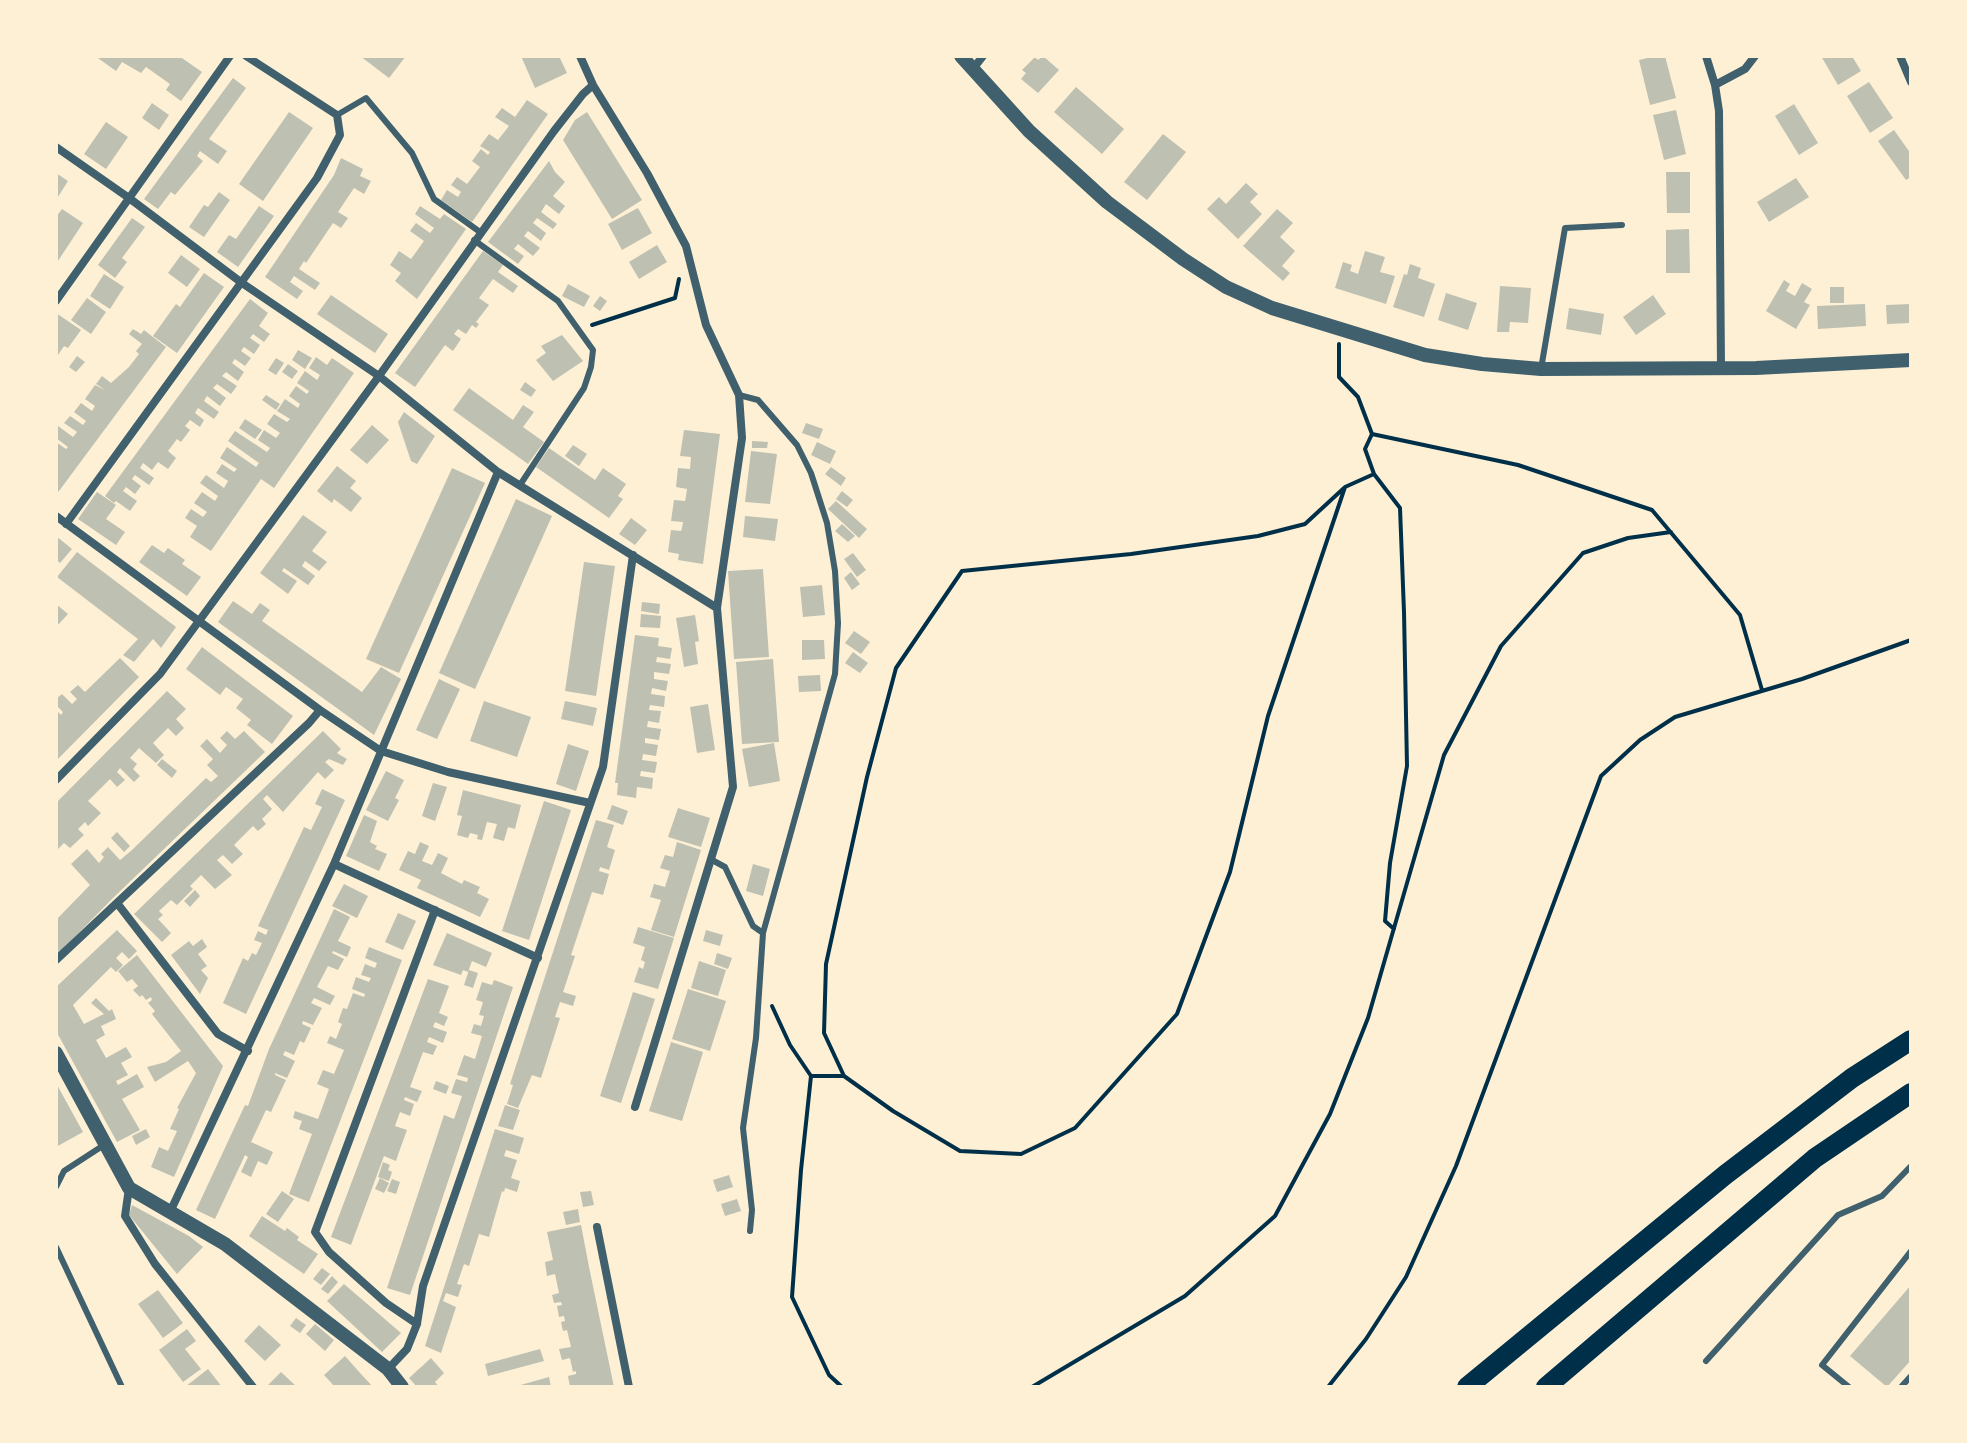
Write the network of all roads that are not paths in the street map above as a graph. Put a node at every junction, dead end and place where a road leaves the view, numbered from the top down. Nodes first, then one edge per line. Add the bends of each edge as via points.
1 (230, 56) edge
2 (246, 56) edge
3 (580, 56) edge
4 (961, 56) edge
5 (983, 56) edge
6 (1706, 56) edge
7 (1755, 56) edge
8 (1900, 56) edge
9 (972, 70) junction
10 (1911, 82) edge
11 (593, 85) junction
12 (1715, 85) junction
13 (337, 115) junction
14 (56, 147) edge
15 (129, 198) junction
16 (1622, 225) dead end
17 (477, 236) junction
18 (242, 283) junction
19 (56, 301) edge
20 (1911, 360) edge
21 (1541, 369) junction
22 (1721, 369) junction
23 (379, 376) junction
24 (739, 395) junction
25 (498, 472) junction
26 (520, 485) junction
27 (56, 516) edge
28 (66, 524) junction
29 (633, 555) junction
30 (717, 608) junction
31 (199, 623) junction
32 (320, 710) junction
33 (381, 751) junction
34 (56, 780) edge
35 (590, 803) junction
36 (712, 860) junction
37 (334, 864) junction
38 (117, 903) junction
39 (435, 910) junction
40 (763, 933) junction
41 (538, 958) junction
42 (56, 960) edge
43 (1911, 1040) edge
44 (248, 1051) junction
45 (56, 1053) edge
46 (1911, 1093) edge
47 (635, 1107) dead end
48 (104, 1145) junction
49 (1911, 1166) edge
50 (56, 1187) edge
51 (129, 1188) junction
52 (170, 1212) junction
53 (597, 1227) dead end
54 (750, 1231) dead end
55 (56, 1247) edge
56 (1911, 1251) edge
57 (417, 1324) junction
58 (1706, 1361) dead end
59 (388, 1369) junction
60 (1911, 1376) edge
61 (122, 1387) edge
62 (253, 1387) edge
63 (402, 1387) edge
64 (629, 1387) edge
65 (1467, 1387) edge
66 (1546, 1387) edge
67 (1849, 1387) edge
68 (1901, 1387) edge

1 - 15 street
2 - 13 street
3 - 11 street
4 - 9 street
5 - 9 street
6 - 12 street
7 - 12 street via 1745,69
8 - 10 street
9 - 21 street via 1107,202 1226,287 1272,308 1425,355
11 - 17 street
11 - 24 street via 686,246 706,325
12 - 22 street
13 - 17 lane via 366,98 412,153 434,199
13 - 18 street via 340,135 317,178
14 - 15 street
15 - 18 street
15 - 19 street
16 - 21 lane via 1565,228
17 - 23 street
17 - 26 lane via 558,301 593,350 584,388
18 - 23 street
18 - 28 street
20 - 22 street
21 - 22 street
23 - 25 street
23 - 31 street
24 - 30 street via 742,438
24 - 40 lane via 758,400 797,445 811,473 827,523 838,623 835,674
25 - 26 street
25 - 33 street
26 - 29 street
27 - 28 street
28 - 31 street
29 - 30 street
29 - 35 street via 603,767
30 - 36 street via 733,787
31 - 32 street
31 - 34 street via 160,674
32 - 33 street
32 - 38 street
33 - 35 street via 448,772
33 - 37 street
35 - 41 street
36 - 40 lane via 725,867 753,926
36 - 47 street
37 - 39 street
37 - 44 street
38 - 42 street
38 - 44 street via 218,1034
39 - 41 street
39 - 57 street via 315,1232 329,1252
40 - 54 lane via 743,1128
41 - 57 street via 423,1286
43 - 65 highway via 1725,1175
44 - 52 street
45 - 48 street
46 - 66 highway via 1815,1158
48 - 50 lane via 64,1171
48 - 51 street
49 - 58 lane via 1882,1196 1838,1215
51 - 52 street
51 - 62 street via 125,1216 155,1264
52 - 59 street via 225,1244
53 - 64 street
55 - 61 lane
56 - 67 lane via 1822,1365
57 - 59 street via 407,1349
59 - 63 street
60 - 68 lane

